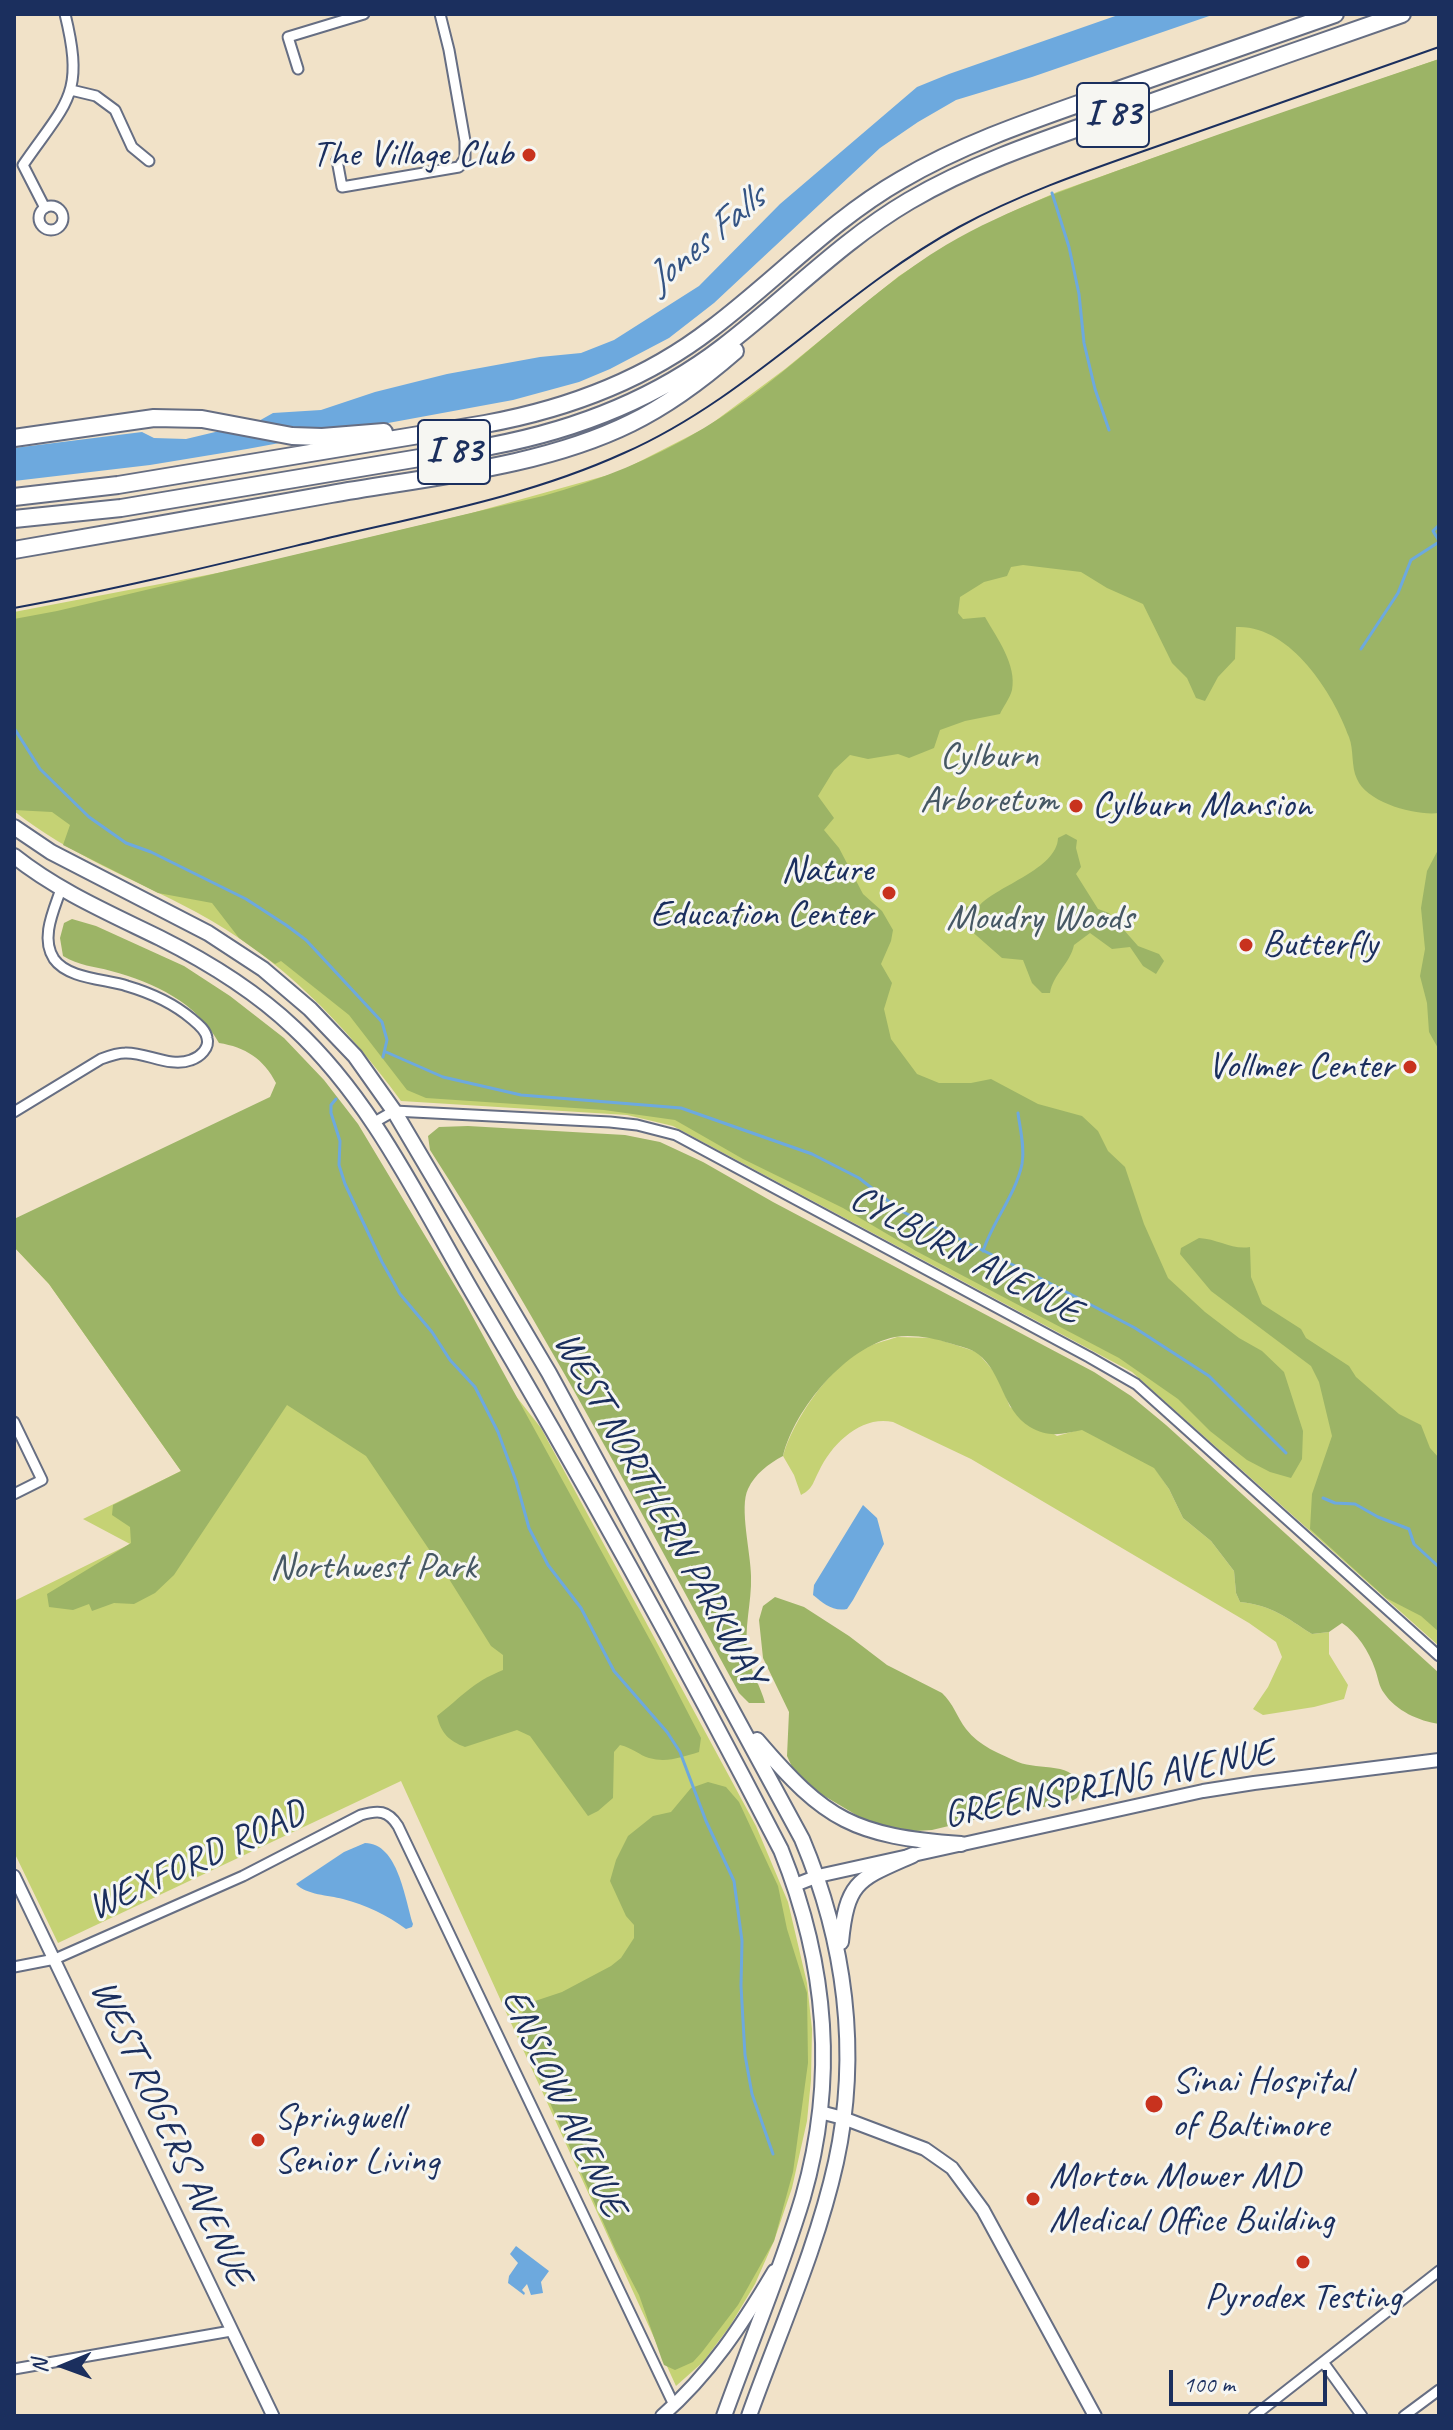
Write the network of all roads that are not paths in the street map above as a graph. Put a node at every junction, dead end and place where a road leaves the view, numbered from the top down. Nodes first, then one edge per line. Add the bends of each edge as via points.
1 (65, 14) edge
2 (364, 14) edge
3 (440, 14) edge
4 (1335, 14) edge
5 (1402, 14) edge
6 (298, 69) dead end
7 (71, 90) junction
8 (337, 160) dead end
9 (149, 161) dead end
10 (45, 208) dead end
11 (841, 250) junction
12 (485, 424) junction
13 (14, 438) edge
14 (14, 497) edge
15 (18, 520) edge
16 (14, 550) edge
17 (14, 827) edge
18 (14, 856) edge
19 (61, 889) junction
20 (394, 1111) junction
21 (14, 1112) edge
22 (373, 1123) junction
23 (14, 1422) edge
24 (14, 1494) edge
25 (1439, 1656) edge
26 (737, 1717) junction
27 (1439, 1760) edge
28 (398, 1826) joint
29 (961, 1844) junction
30 (913, 1855) junction
31 (14, 1876) edge
32 (818, 1876) junction
33 (795, 1885) junction
34 (840, 1955) junction
35 (55, 1959) junction
36 (14, 1967) edge
37 (820, 2112) junction
38 (843, 2118) junction
39 (782, 2258) junction
40 (1439, 2271) edge
41 (231, 2331) junction
42 (1323, 2362) junction
43 (14, 2369) edge
44 (1439, 2390) edge
45 (674, 2405) junction
46 (273, 2416) edge
47 (662, 2416) edge
48 (724, 2416) edge
49 (749, 2416) edge
50 (1095, 2416) edge
51 (1254, 2416) edge
52 (1362, 2416) edge
53 (1404, 2416) edge

1 - 7 street via 74,55
2 - 6 street via 288,37
3 - 8 street via 465,141 459,167 342,187
4 - 12 highway, I 83 via 1047,115 934,161 863,205 712,329 650,370 584,398
5 - 11 highway, I 83 via 979,166 908,201
7 - 9 street via 96,96 115,110 132,147
7 - 10 street via 23,165
11 - 15 highway, I 83 via 692,370 593,419 491,446 121,508
11 - 16 highway via 698,381 599,437 495,465
12 - 13 highway via 322,437 281,435 202,419 139,419
12 - 14 highway, I 83 via 118,485
17 - 20 main road, WEST NORTHERN PARKWAY via 76,866 208,933 263,969 331,1031
18 - 19 main road, WEST NORTHERN PARKWAY
19 - 21 street via 49,928 54,959 69,970 128,986 180,1009 204,1031 207,1047 178,1062 113,1054
19 - 22 main road, WEST NORTHERN PARKWAY via 248,990 312,1046
20 - 22 street
20 - 25 street, CYLBURN AVENUE via 610,1122 676,1135 1136,1384
20 - 26 main road, WEST NORTHERN PARKWAY via 556,1385
22 - 33 main road, WEST NORTHERN PARKWAY via 560,1441 759,1808
23 - 24 street via 42,1480
26 - 29 main road via 802,1791 841,1819 883,1835
26 - 32 main road, WEST NORTHERN PARKWAY
27 - 29 main road, GREENSPRING AVENUE via 1235,1786
28 - 35 street, WEXFORD ROAD via 386,1813 361,1815 243,1876
28 - 45 street, ENSLOW AVENUE
29 - 30 main road, GREENSPRING AVENUE
30 - 32 main road, GREENSPRING AVENUE
30 - 34 main road via 872,1873 852,1893
31 - 35 street, WEST ROGERS AVENUE
32 - 33 main road, GREENSPRING AVENUE
32 - 34 main road, WEST NORTHERN PARKWAY
33 - 37 main road, WEST NORTHERN PARKWAY via 822,2001
34 - 38 main road, WEST NORTHERN PARKWAY via 847,2035
35 - 36 street, WEXFORD ROAD
35 - 41 street, WEST ROGERS AVENUE
37 - 38 main road
37 - 39 main road, WEST NORTHERN PARKWAY via 804,2194
38 - 49 main road, WEST NORTHERN PARKWAY via 826,2200
38 - 50 main road via 925,2149 952,2168 983,2210
39 - 45 main road via 737,2334
39 - 48 main road, WEST NORTHERN PARKWAY
40 - 42 street
41 - 43 street
41 - 46 street, WEST ROGERS AVENUE
42 - 51 street
42 - 52 street
44 - 53 street
45 - 47 main road

